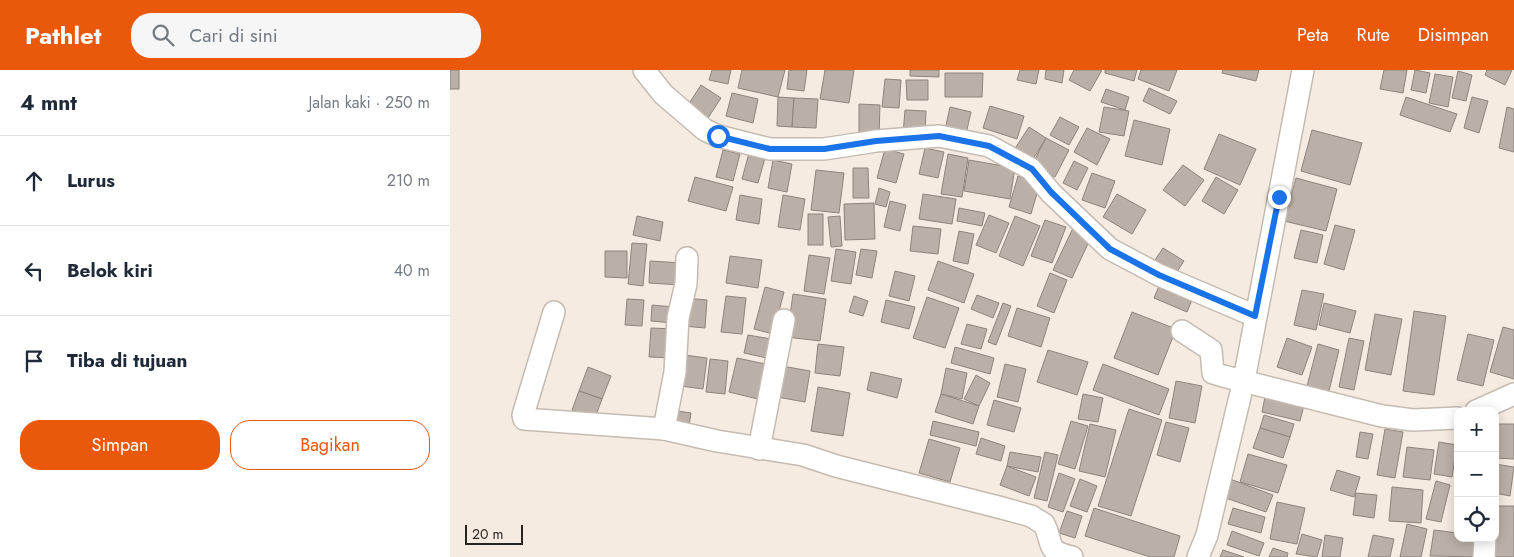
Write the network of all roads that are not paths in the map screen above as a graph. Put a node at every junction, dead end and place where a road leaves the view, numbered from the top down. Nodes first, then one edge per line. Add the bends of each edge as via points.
1 (644, 70) edge
2 (1303, 70) edge
3 (687, 258) dead end
4 (554, 312) dead end
5 (1255, 316) junction
6 (784, 320) dead end
7 (1182, 331) dead end
8 (1244, 380) junction
9 (1514, 394) edge
10 (1485, 407) edge
11 (1454, 418) edge
12 (664, 430) junction
13 (759, 449) junction
14 (1485, 542) edge
15 (1072, 557) edge
16 (1198, 557) edge
17 (1484, 557) edge

1 - 5 street via 663,94 704,130 770,149 824,149 939,136 989,146 1032,169 1110,249 1159,275
2 - 5 street
3 - 12 street via 686,284 678,318 675,372
4 - 12 street via 524,419
5 - 8 street
6 - 13 street
7 - 8 street via 1211,350 1213,373
8 - 11 street via 1382,416 1413,420
8 - 16 street via 1207,535
9 - 10 street
12 - 13 street
13 - 15 street via 803,455 1031,516 1044,524 1051,548 1056,553
14 - 17 street

